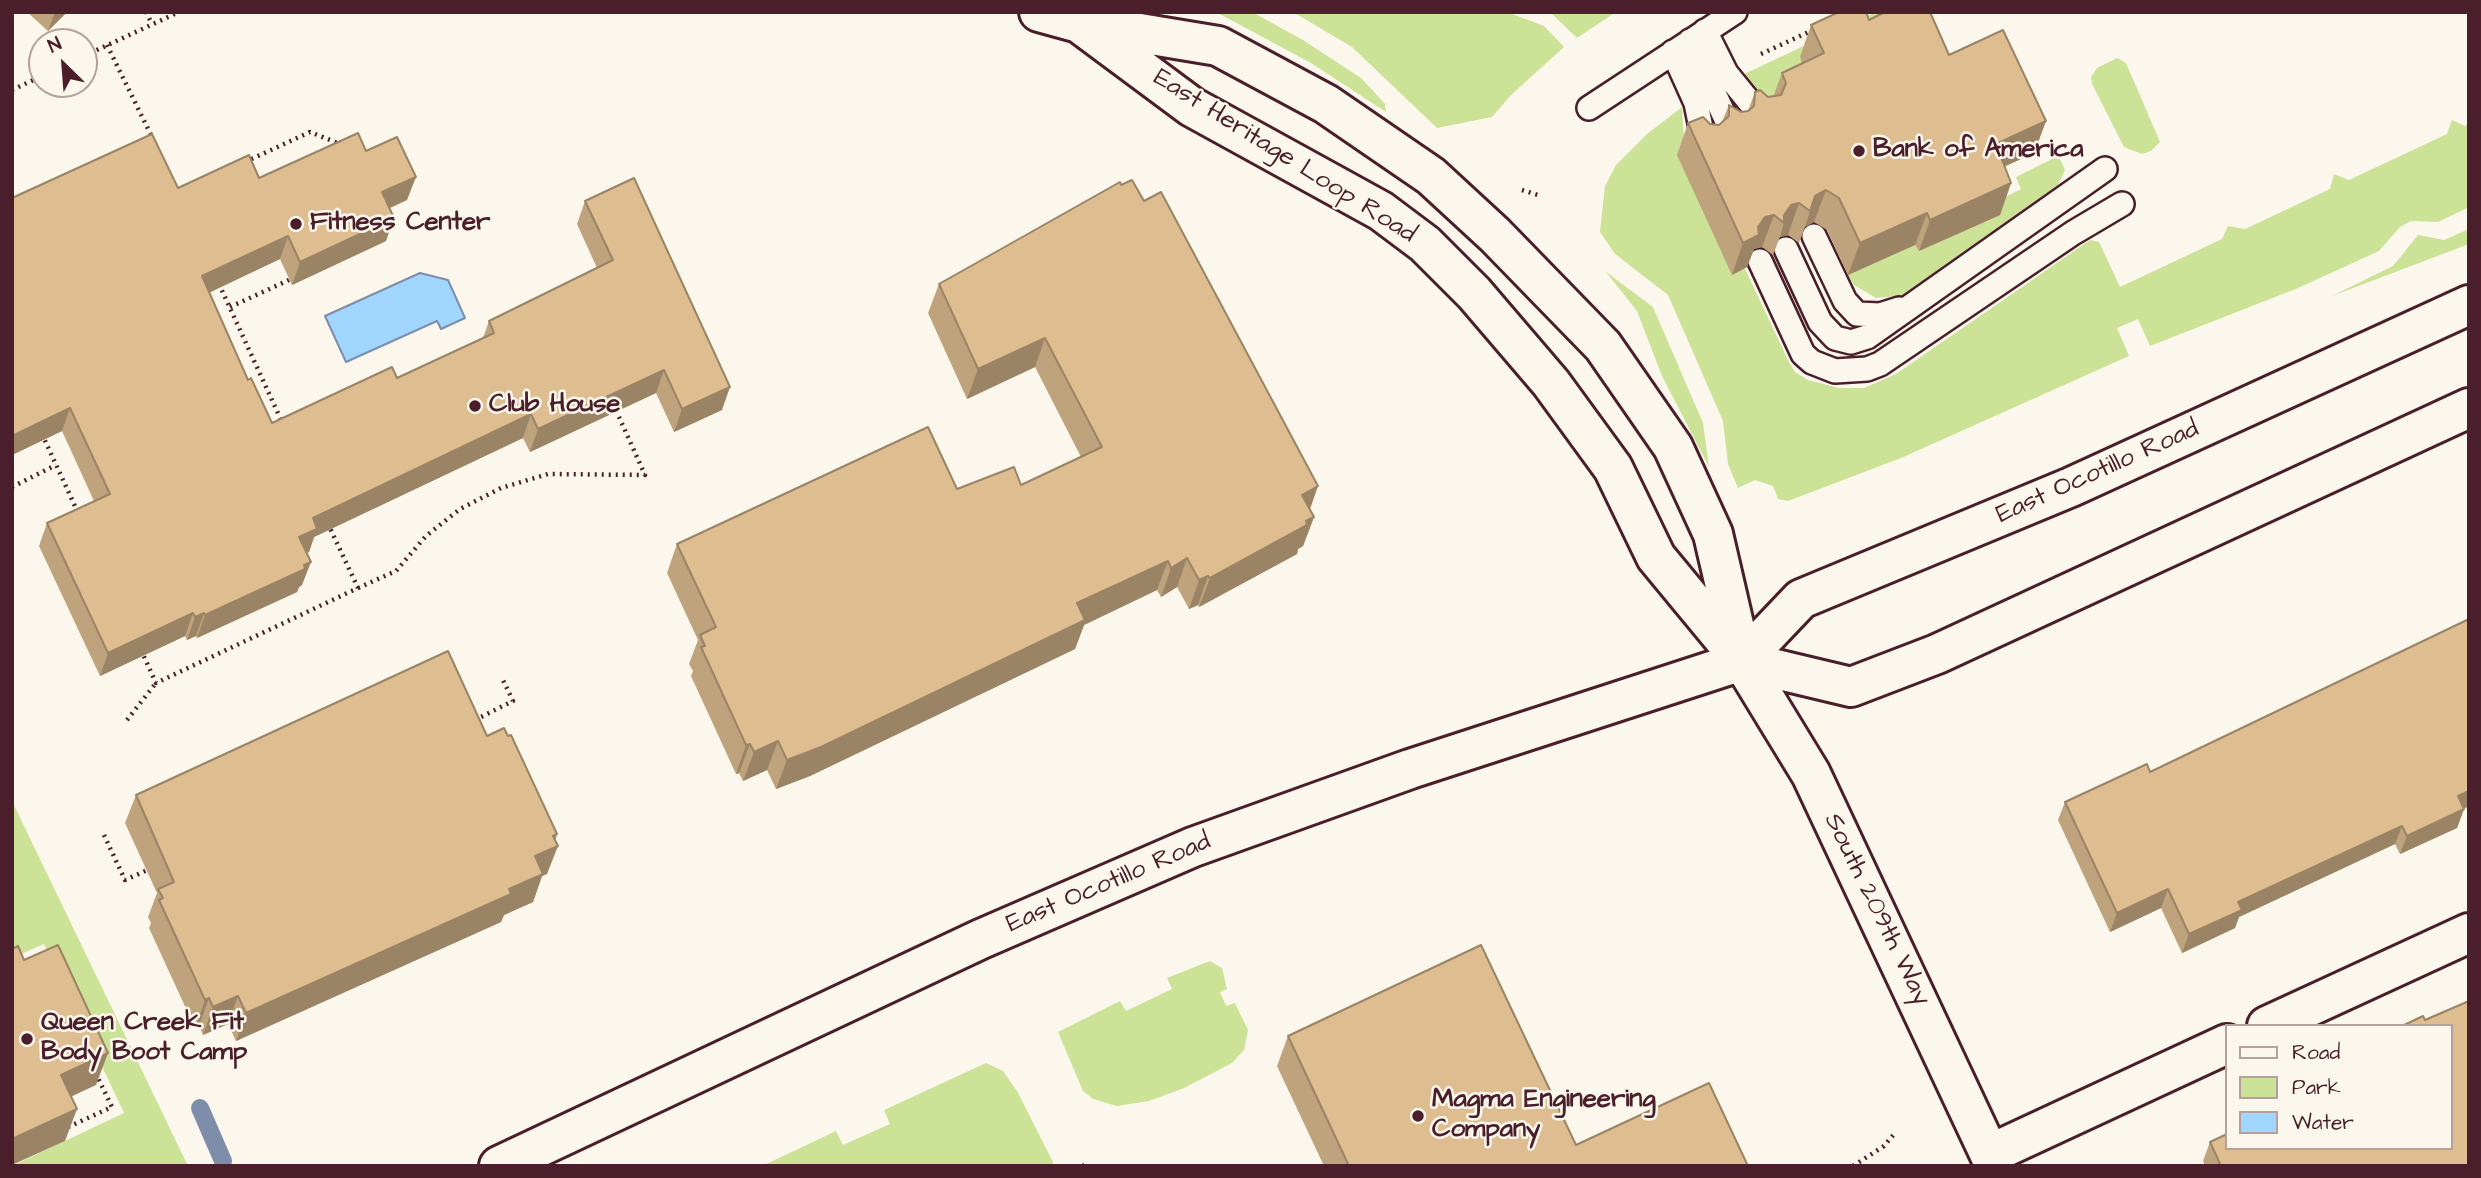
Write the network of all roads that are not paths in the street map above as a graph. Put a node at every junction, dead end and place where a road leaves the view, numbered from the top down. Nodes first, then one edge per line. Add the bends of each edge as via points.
1 (1039, 12) edge
2 (1735, 12) edge
3 (1079, 23) junction
4 (1689, 42) junction
5 (1589, 108) dead end
6 (1760, 116) edge
7 (1731, 130) edge
8 (1704, 142) edge
9 (2105, 169) dead end
10 (2122, 204) dead end
11 (1814, 236) edge
12 (1786, 249) edge
13 (1760, 261) edge
14 (2469, 305) edge
15 (1912, 306) junction
16 (2469, 408) edge
17 (1742, 661) junction
18 (2469, 933) edge
19 (2271, 1024) edge
20 (2226, 1044) edge
21 (1993, 1160) edge
22 (499, 1166) edge

1 - 3 street, East Heritage Loop Road
2 - 4 lane
3 - 17 street, East Heritage Loop Road via 1192,107 1381,211 1425,244 1551,383 1613,468 1656,557
3 - 17 street, East Heritage Loop Road via 1217,46 1326,104 1431,176 1496,235 1603,346 1673,447 1713,534
4 - 5 lane
4 - 6 lane via 1726,73
4 - 7 lane
4 - 8 lane
9 - 15 lane
10 - 13 lane via 1867,369 1835,371 1803,354
11 - 15 lane via 1845,301 1857,314
12 - 15 lane via 1820,322 1835,338 1851,342 1867,337
14 - 17 street, East Ocotillo Road via 2071,487 1801,599
16 - 17 street via 1937,654 1851,687
17 - 21 street, South 209th Way via 1811,774
17 - 22 street, East Ocotillo Road via 1410,769 1193,846 981,939
18 - 19 street
20 - 21 street

